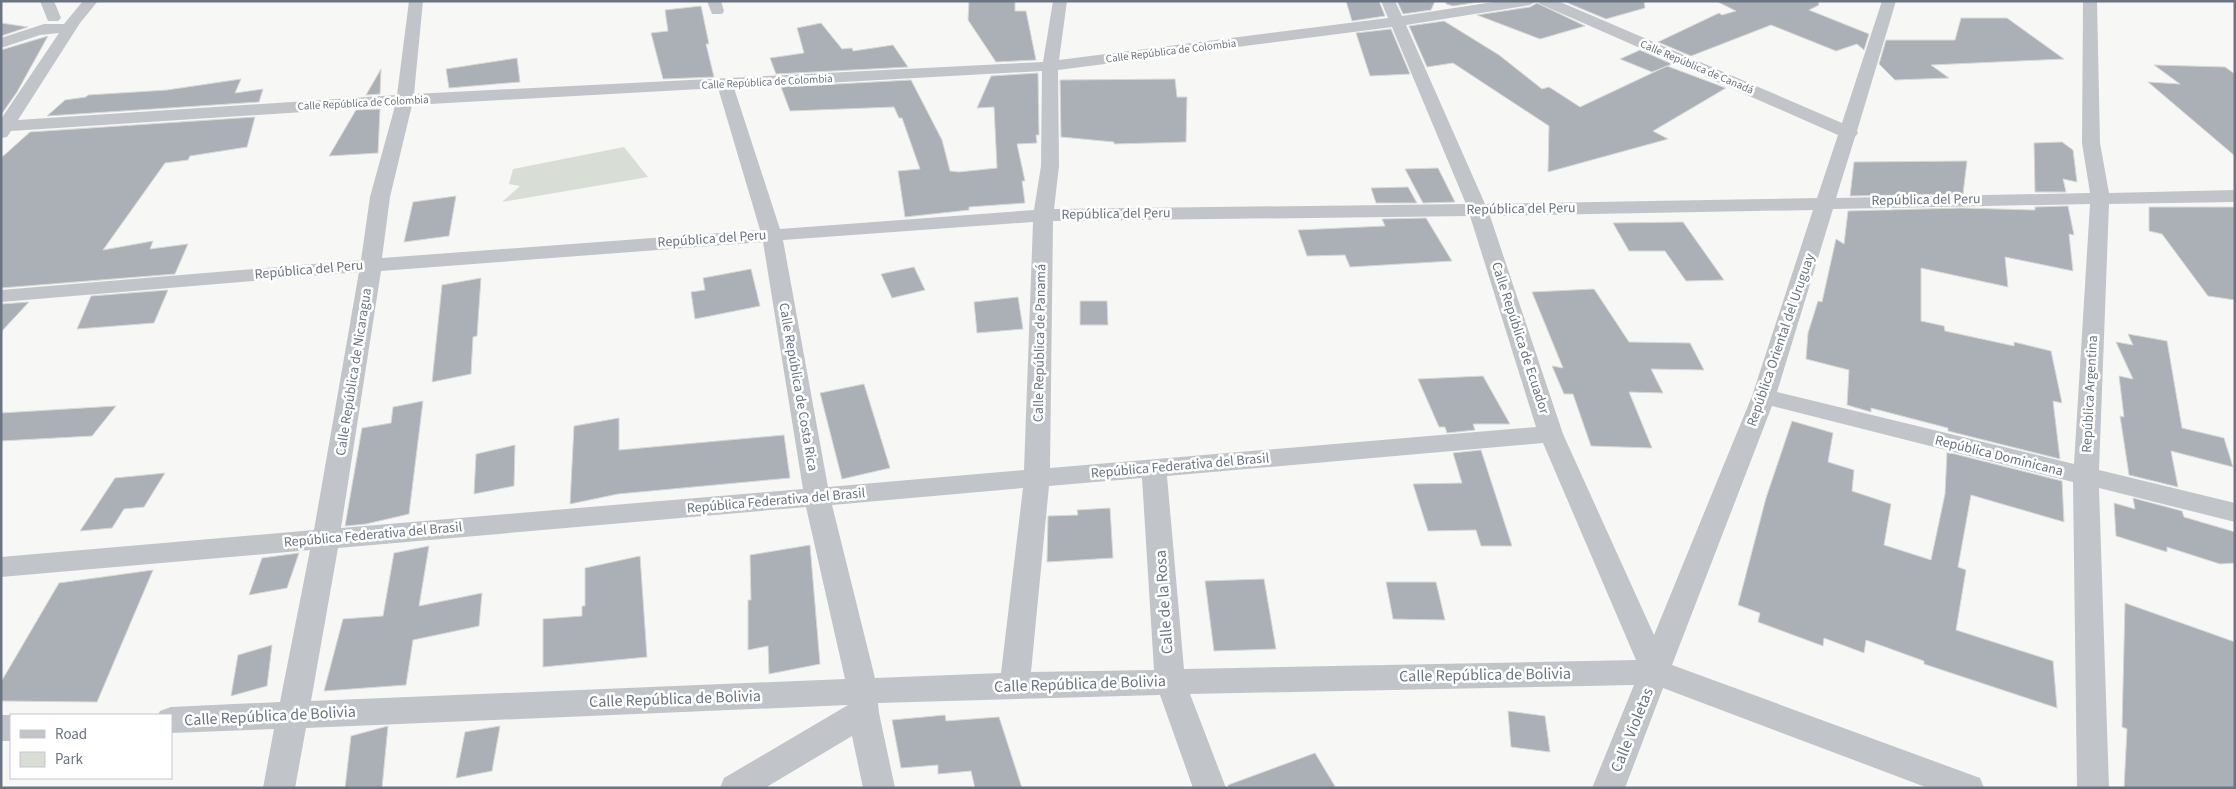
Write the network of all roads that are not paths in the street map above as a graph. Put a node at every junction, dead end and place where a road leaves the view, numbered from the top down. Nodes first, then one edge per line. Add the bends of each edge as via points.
1 (47, 1) edge
2 (91, 1) edge
3 (416, 1) edge
4 (1060, 1) edge
5 (1530, 1) edge
6 (1545, 1) edge
7 (1889, 1) edge
8 (2090, 1) edge
9 (1392, 11) edge
10 (78, 16) junction
11 (53, 18) junction
12 (68, 30) junction
13 (29, 33) junction
14 (1, 43) edge
15 (1050, 66) junction
16 (725, 84) junction
17 (406, 100) junction
18 (3, 128) edge
19 (1849, 133) junction
20 (2235, 196) edge
21 (2100, 197) junction
22 (1827, 202) junction
23 (1478, 210) junction
24 (1043, 215) junction
25 (772, 235) junction
26 (371, 265) junction
27 (1, 296) edge
28 (1764, 396) junction
29 (1551, 434) junction
30 (1154, 468) junction
31 (2086, 477) junction
32 (1037, 478) junction
33 (817, 497) junction
34 (2235, 514) edge
35 (326, 539) junction
36 (1, 567) edge
37 (1656, 672) junction
38 (1170, 681) junction
39 (1015, 685) junction
40 (863, 703) junction
41 (294, 714) junction
42 (172, 720) edge
43 (279, 788) edge
44 (736, 788) edge
45 (879, 788) edge
46 (1210, 788) edge
47 (1608, 788) edge
48 (1968, 788) edge
49 (2093, 788) edge

1 - 11 street
2 - 10 street
3 - 17 street, Calle República de Nicaragua
4 - 15 street, Calle República de Panamá
5 - 9 street, Calle República de Colombia
6 - 19 street, Calle República de Canadá
7 - 19 street, República Oriental del Uruguay
8 - 21 street, República Argentina via 2091,143
9 - 15 street, Calle República de Colombia
9 - 23 street, Calle República de Ecuador
10 - 11 street via 63,21
10 - 12 street
11 - 13 street
12 - 13 street via 56,28
12 - 18 street
13 - 14 street
15 - 16 street, Calle República de Colombia
15 - 24 street, Calle República de Panamá via 1050,166
16 - 17 street, Calle República de Colombia
16 - 25 street, Calle República de Costa Rica
17 - 18 street, Calle República de Colombia
17 - 26 street, Calle República de Nicaragua via 380,197
19 - 22 street, República Oriental del Uruguay
20 - 21 street, República del Peru
21 - 22 street, República del Peru
21 - 31 street, República Argentina
22 - 23 street, República del Peru
22 - 28 street, República Oriental del Uruguay
23 - 24 street, República del Peru
23 - 29 street, Calle República de Ecuador
24 - 25 street, República del Peru
24 - 32 street, Calle República de Panamá
25 - 26 street, República del Peru
25 - 33 street, Calle República de Costa Rica
26 - 27 street, República del Peru
26 - 35 street, Calle República de Nicaragua
28 - 31 street, República Dominicana
28 - 37 street, República Oriental del Uruguay
29 - 30 street, República Federativa del Brasil
29 - 37 street, Calle República de Ecuador
30 - 32 street, República Federativa del Brasil
30 - 38 street, Calle de la Rosa
31 - 34 street, República Dominicana
31 - 49 street, República Argentina
32 - 33 street, República Federativa del Brasil
32 - 39 street, Calle República de Panamá
33 - 35 street, República Federativa del Brasil
33 - 40 street, Calle República de Costa Rica
35 - 36 street, República Federativa del Brasil
35 - 41 street, Calle República de Nicaragua
37 - 38 street, Calle República de Bolivia
37 - 47 street, Calle Violetas
37 - 48 street, Calle República de Bolivia
38 - 39 street, Calle República de Bolivia
38 - 46 street, Calle de la Rosa
39 - 40 street, Calle República de Bolivia
40 - 41 street, Calle República de Bolivia
40 - 44 street
40 - 45 street, Calle República de Costa Rica
41 - 42 street, Calle República de Bolivia
41 - 43 street, Calle República de Nicaragua

